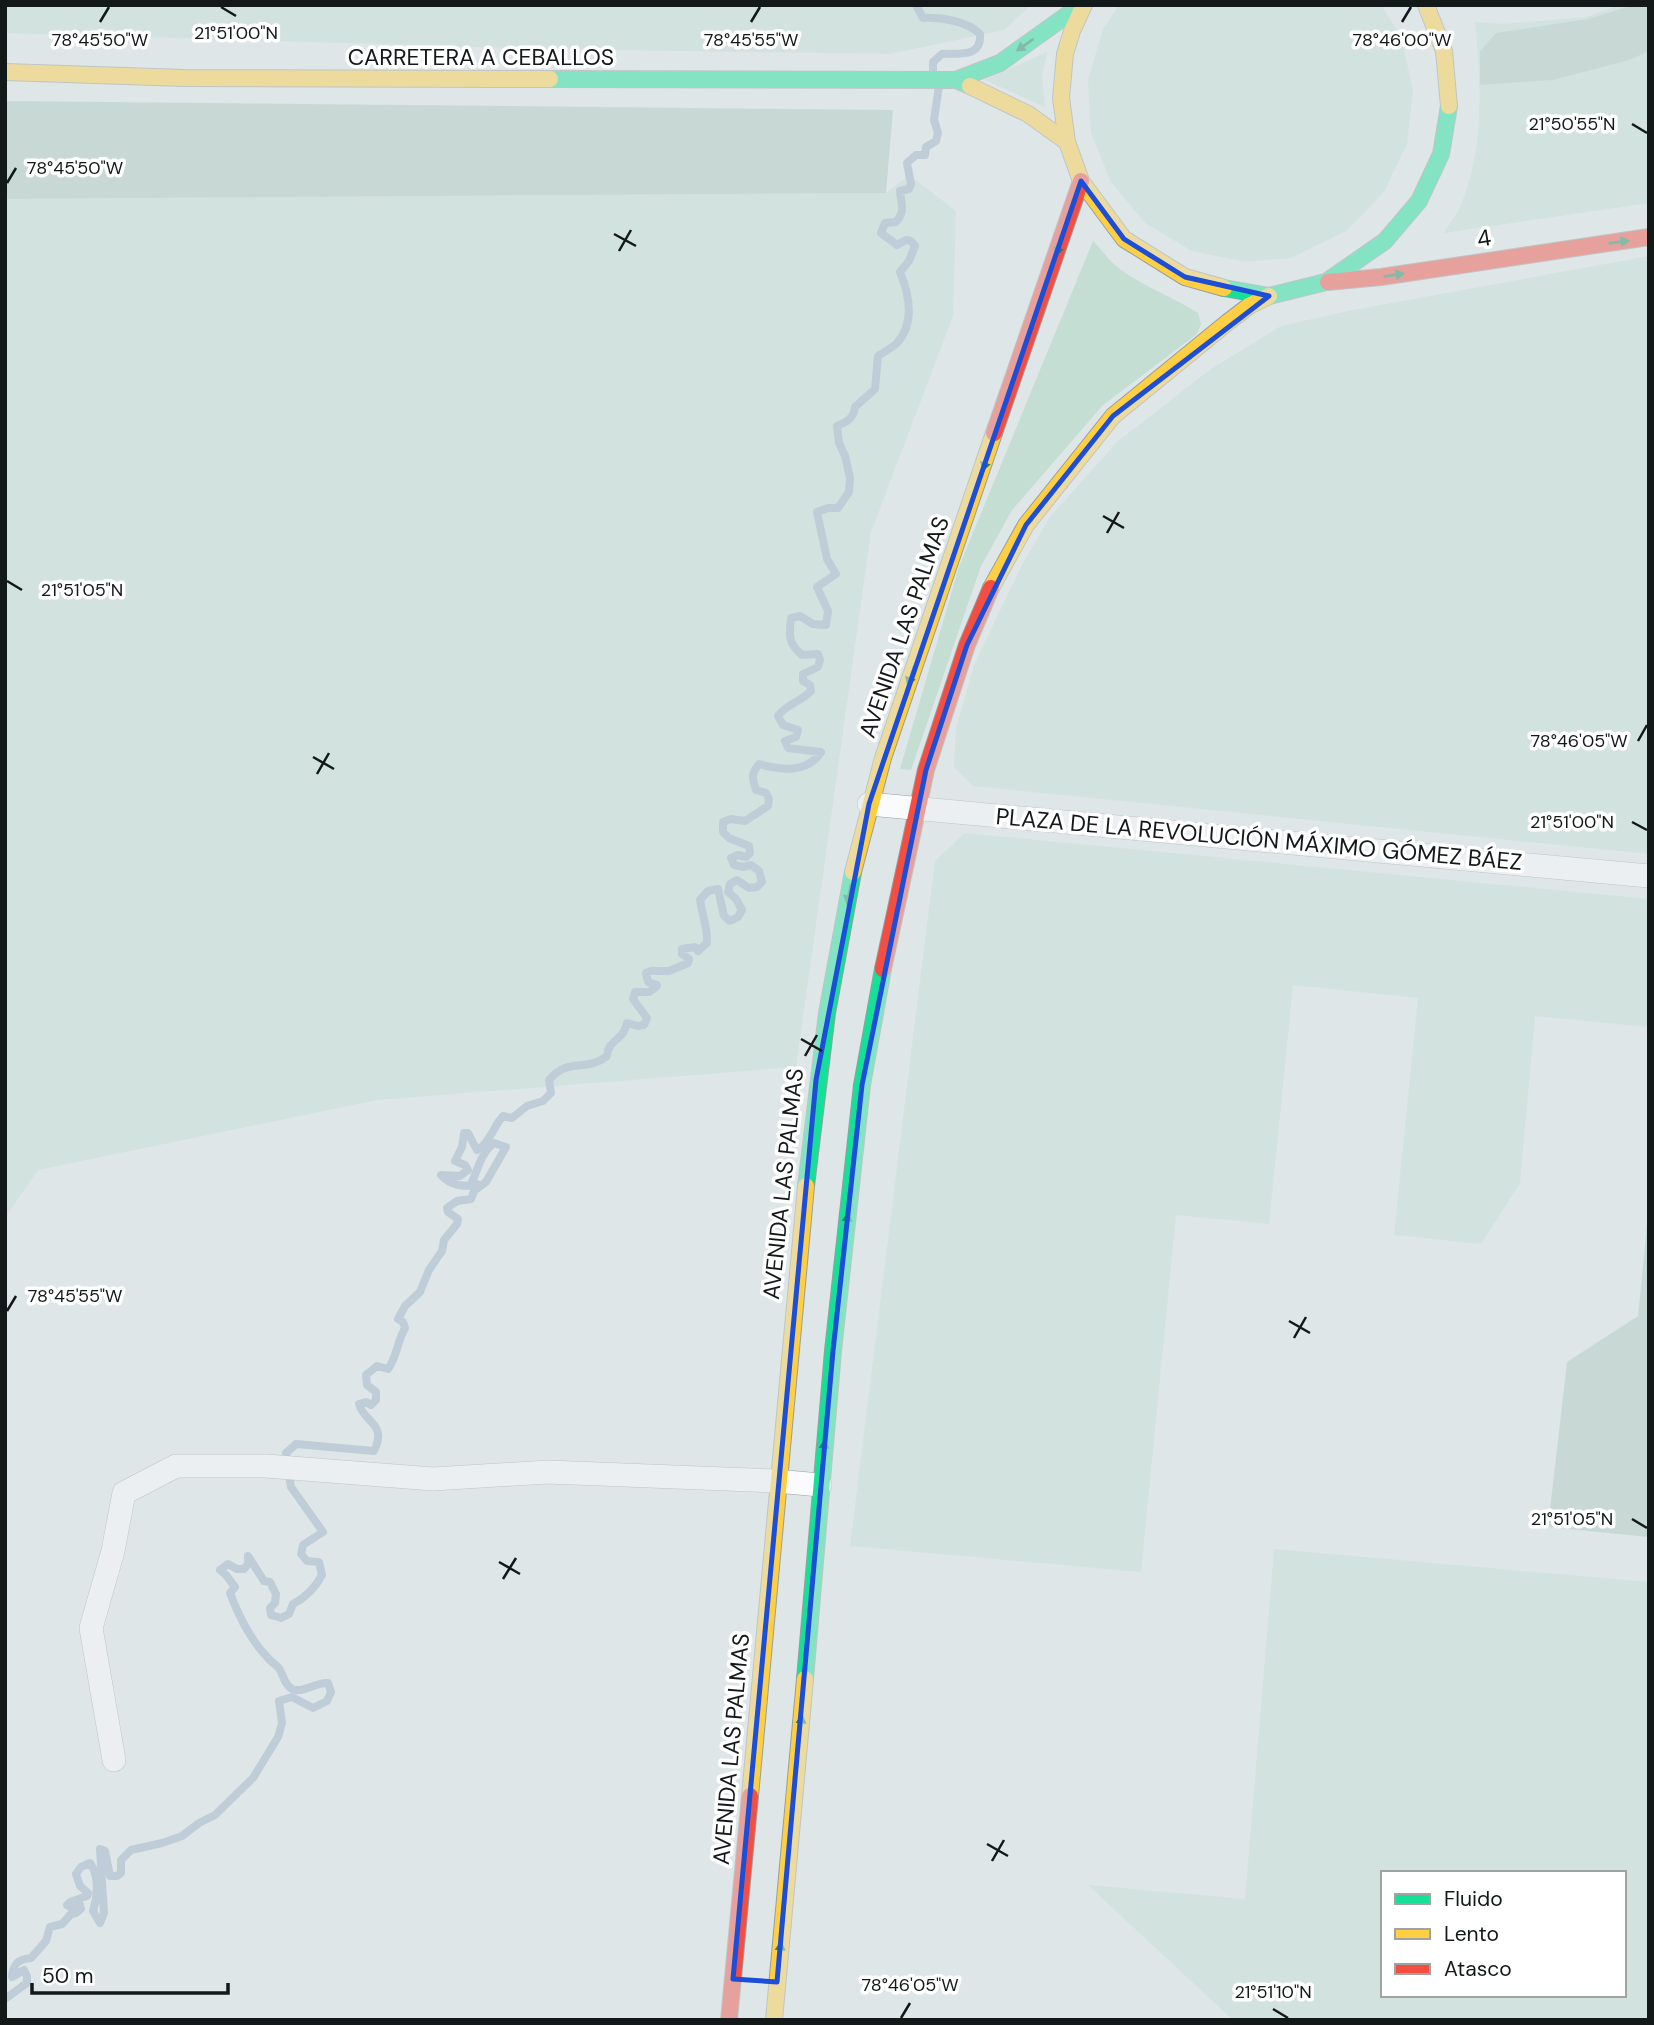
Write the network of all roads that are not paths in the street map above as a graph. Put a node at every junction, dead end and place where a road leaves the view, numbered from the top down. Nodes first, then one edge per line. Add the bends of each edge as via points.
1 (1082, 5) edge
2 (1426, 5) edge
3 (5, 72) edge
4 (956, 80) junction
5 (1067, 142) junction
6 (1081, 181) junction
7 (1649, 237) edge
8 (1326, 282) junction
9 (1269, 296) junction
10 (869, 804) junction
11 (916, 807) junction
12 (1649, 876) edge
13 (776, 1481) junction
14 (820, 1485) junction
15 (114, 1760) dead end
16 (729, 2020) edge
17 (774, 2020) edge

1 -> 4 street, CARRETERA A CEBALLOS via 1000,63
1 - 5 street via 1065,54 1061,98
2 - 8 street via 1444,51 1450,103 1441,154 1419,201 1385,241
3 - 4 street, CARRETERA A CEBALLOS via 184,78
4 - 5 street, CARRETERA A CEBALLOS via 1003,98 1043,121
5 - 6 street
6 - 9 street via 1124,239 1185,277
6 -> 10 street, AVENIDA LAS PALMAS
8 -> 7 street, 4
8 - 9 street
9 - 11 street via 1228,322 1113,416 1026,525 996,578 967,645
10 - 11 street, PLAZA DE LA REVOLUCIÓN MÁXIMO GÓMEZ BÁEZ
10 -> 13 street, AVENIDA LAS PALMAS via 839,939 816,1080
11 - 12 street, PLAZA DE LA REVOLUCIÓN MÁXIMO GÓMEZ BÁEZ
14 -> 11 street via 862,1085
13 - 14 street
13 - 15 street via 548,1472 433,1479 266,1465 176,1466 124,1493 91,1628
13 - 16 street, AVENIDA LAS PALMAS via 739,1979
17 -> 14 street via 772,1982

